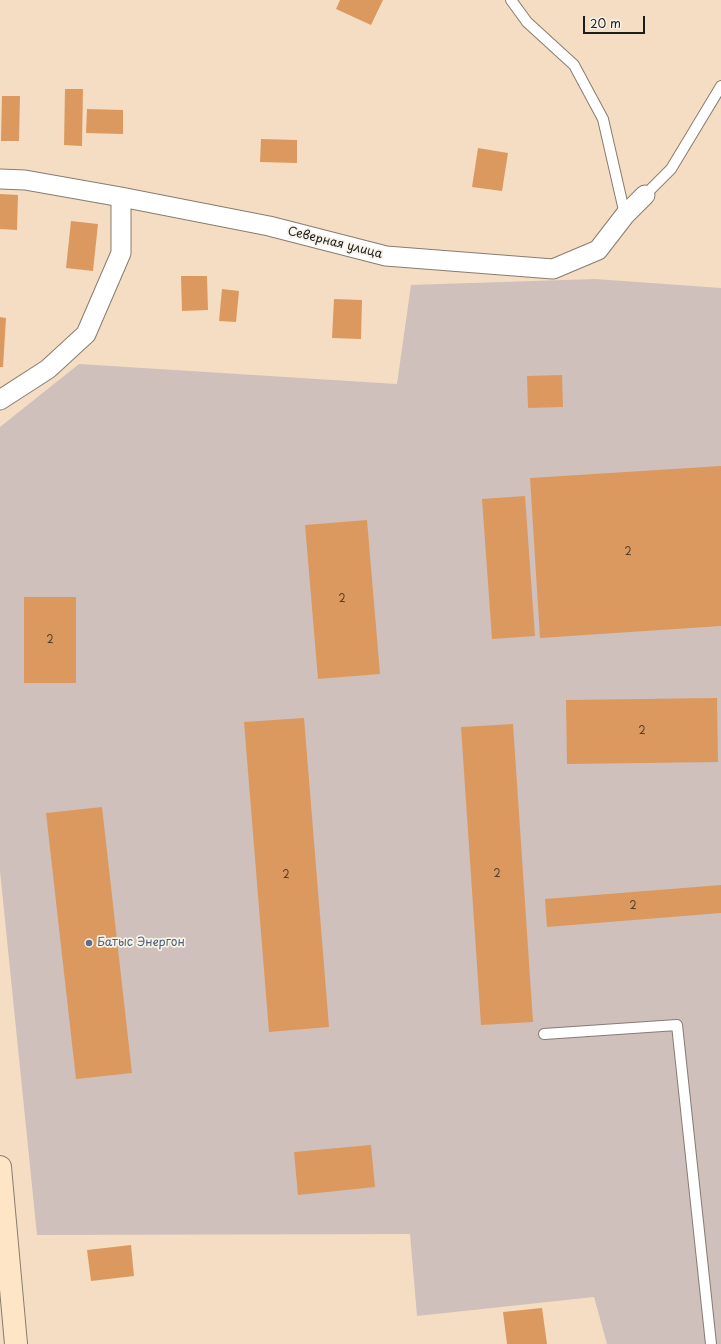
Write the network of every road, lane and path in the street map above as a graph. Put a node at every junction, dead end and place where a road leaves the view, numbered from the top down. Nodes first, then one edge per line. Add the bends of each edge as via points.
1 (511, 0) edge
2 (721, 86) edge
3 (0, 179) edge
4 (645, 195) joint
5 (121, 197) junction
6 (625, 215) junction
7 (0, 400) edge
8 (544, 1034) dead end
9 (0, 1167) edge
10 (16, 1344) edge
11 (711, 1344) edge

1 - 6 lane via 527,22 574,65 582,79 603,119
2 - 4 lane via 671,169
3 - 5 street, Северная улица via 25,180
4 - 6 street, Северная улица
5 - 6 street, Северная улица via 269,226 386,256 553,269 598,250
5 - 7 street via 121,253 86,334 48,369
8 - 11 lane via 677,1025
9 - 10 street

